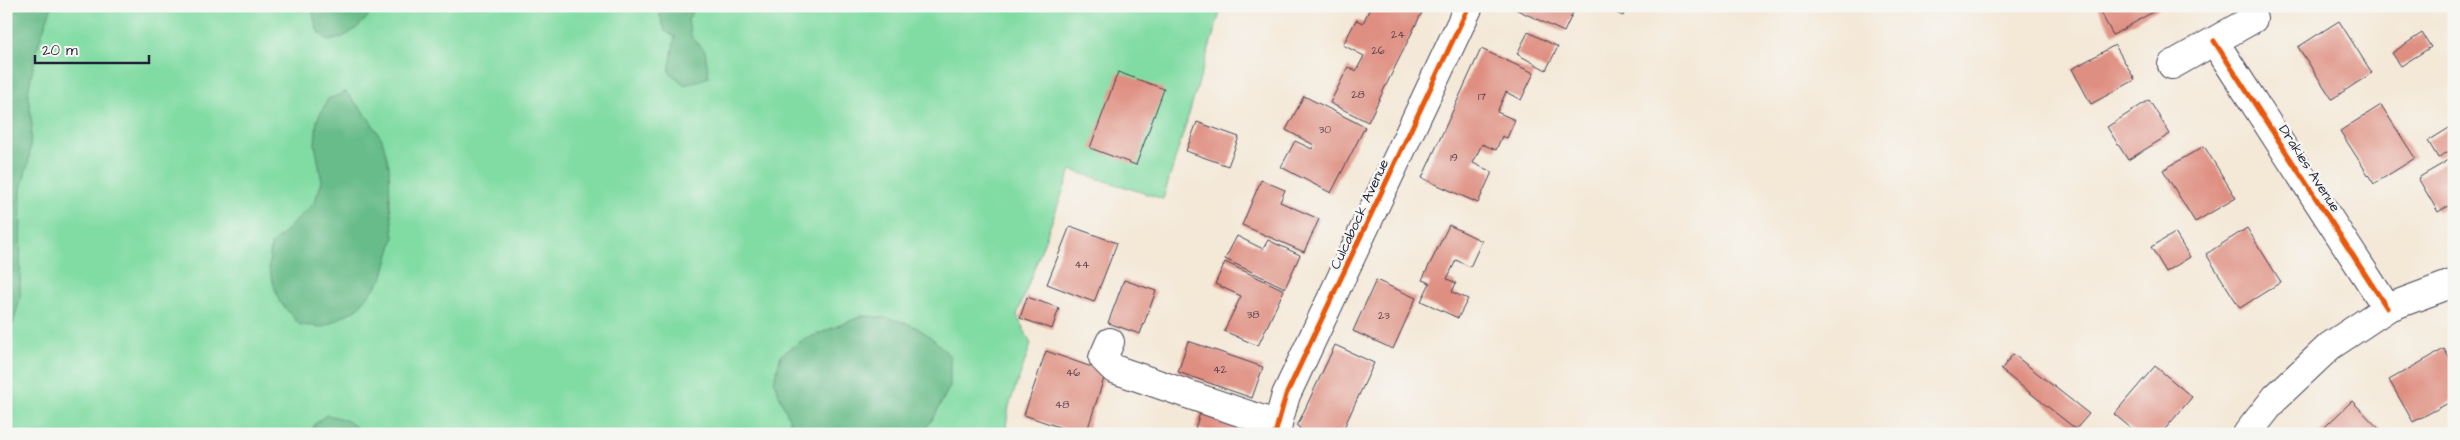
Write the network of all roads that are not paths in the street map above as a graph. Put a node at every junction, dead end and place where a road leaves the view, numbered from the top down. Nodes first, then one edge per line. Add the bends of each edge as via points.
1 (1469, 6) edge
2 (2253, 19) dead end
3 (2214, 41) junction
4 (2172, 65) dead end
5 (2454, 283) edge
6 (2387, 308) junction
7 (1110, 342) dead end
8 (1277, 429) edge
9 (2247, 434) edge

1 - 8 street, Culcabock Avenue via 1286,394
2 - 3 street
3 - 4 street
3 - 6 street, Drakies Avenue
5 - 6 street
6 - 9 street via 2330,346 2276,397
7 - 8 street via 1103,358 1114,369

